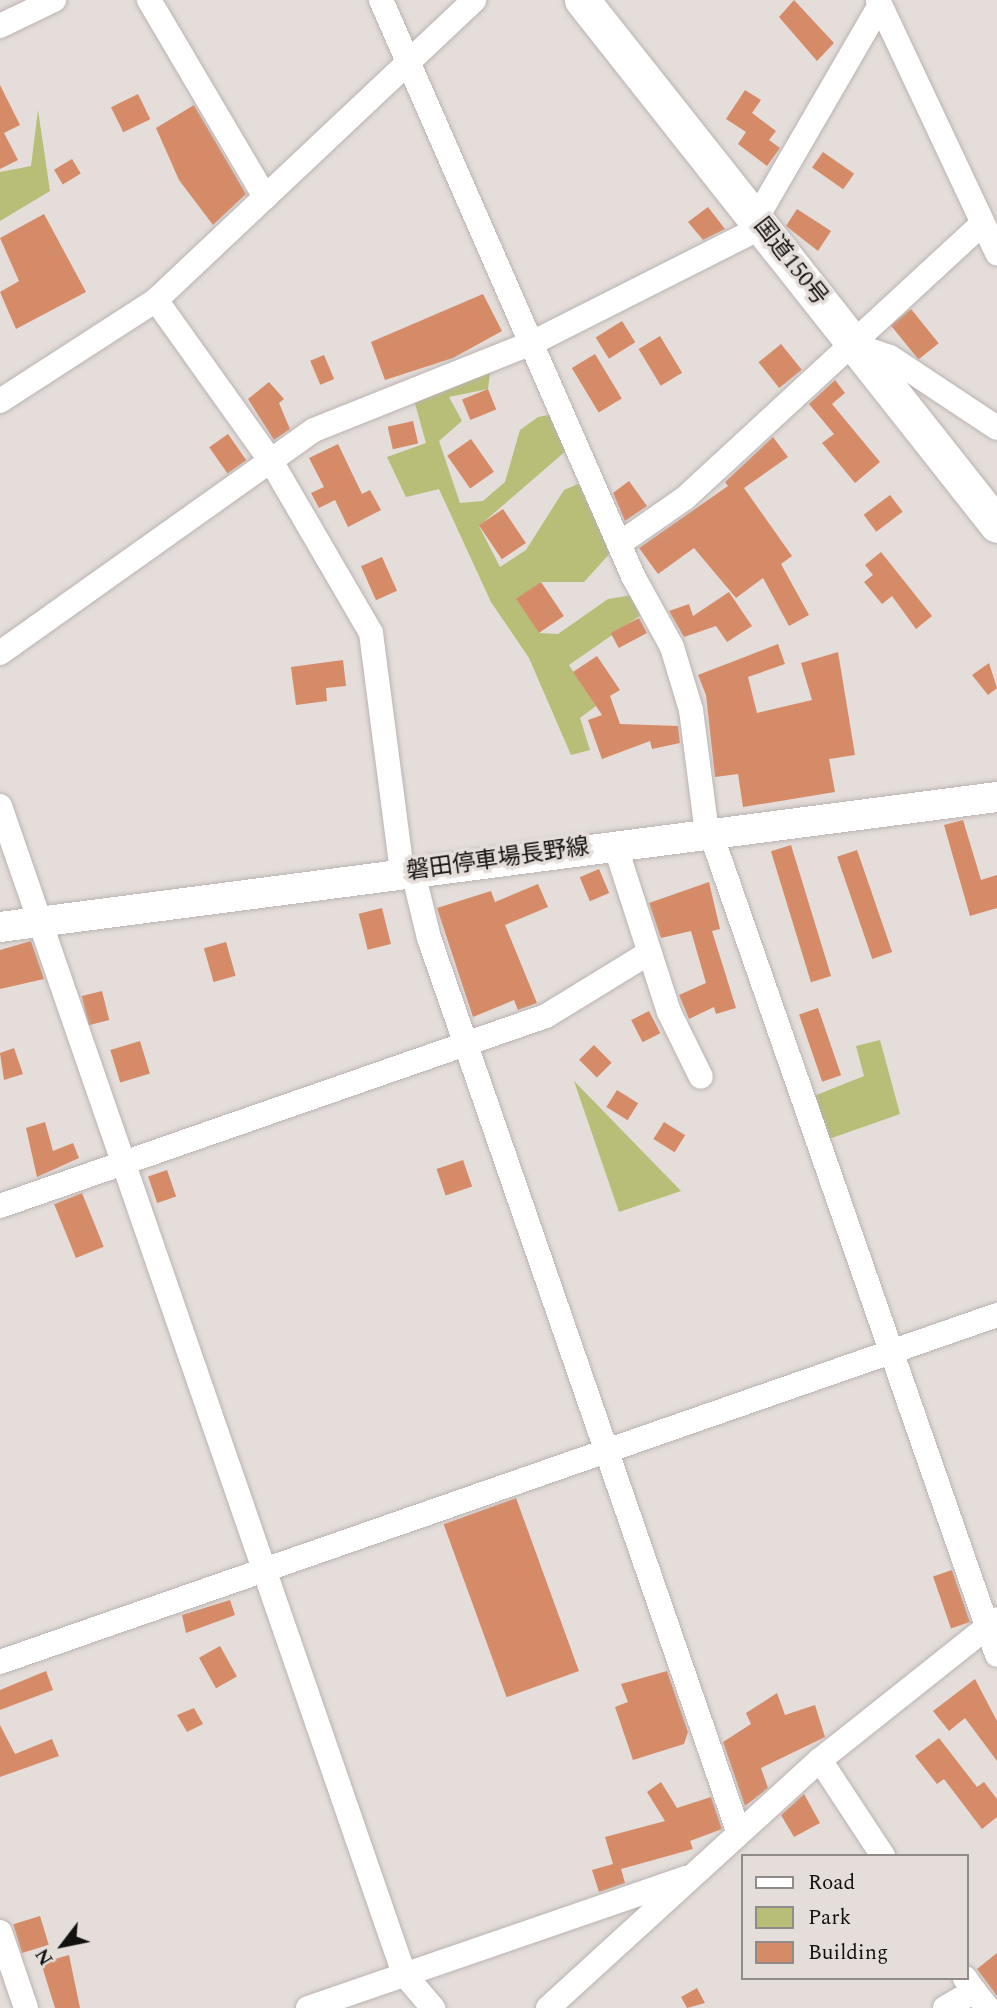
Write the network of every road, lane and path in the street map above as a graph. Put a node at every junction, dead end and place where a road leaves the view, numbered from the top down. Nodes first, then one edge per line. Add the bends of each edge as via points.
1 (54, 0) edge
2 (149, 0) edge
3 (382, 0) edge
4 (474, 0) edge
5 (582, 0) edge
6 (879, 2) edge
7 (0, 26) edge
8 (412, 66) junction
9 (265, 197) junction
10 (759, 223) junction
11 (983, 223) junction
12 (997, 253) edge
13 (156, 300) junction
14 (532, 343) junction
15 (854, 344) junction
16 (0, 401) edge
17 (997, 428) edge
18 (275, 458) junction
19 (997, 525) edge
20 (619, 544) junction
21 (0, 653) edge
22 (997, 797) edge
23 (0, 806) edge
24 (709, 834) junction
25 (615, 845) junction
26 (407, 872) junction
27 (36, 922) junction
28 (0, 927) edge
29 (648, 954) junction
30 (466, 1045) junction
31 (701, 1077) dead end
32 (121, 1164) junction
33 (0, 1206) edge
34 (997, 1315) edge
35 (893, 1351) junction
36 (608, 1450) junction
37 (262, 1570) junction
38 (992, 1623) edge
39 (997, 1655) edge
40 (0, 1662) edge
41 (820, 1760) junction
42 (738, 1831) junction
43 (882, 1854) edge
44 (697, 1874) junction
45 (0, 1932) edge
46 (404, 1974) junction
47 (976, 1992) edge
48 (26, 2008) edge
49 (308, 2008) edge
50 (433, 2008) edge
51 (548, 2008) edge
52 (944, 2008) edge

1 - 7 street
2 - 9 street
3 - 8 street
4 - 8 street
5 - 10 highway, 国道150号
6 - 10 street
6 - 11 street
8 - 9 street
8 - 14 street
9 - 13 street
10 - 14 street
10 - 15 highway, 国道150号
11 - 12 street
11 - 15 street
13 - 16 street
13 - 18 street
14 - 18 street via 314,430
14 - 20 street
15 - 17 street via 890,357
15 - 19 highway, 国道150号
15 - 20 street via 685,498
18 - 21 street
18 - 26 street via 371,633
20 - 24 street via 672,647 691,710
22 - 24 main road, 磐田停車場長野線
23 - 27 street
24 - 25 main road, 磐田停車場長野線
24 - 35 street
25 - 26 main road, 磐田停車場長野線
25 - 29 street
26 - 27 main road, 磐田停車場長野線
26 - 30 street
27 - 28 main road, 磐田停車場長野線
27 - 32 street
29 - 30 street via 546,1016
29 - 31 street
30 - 32 street
30 - 36 street
32 - 33 street
32 - 37 street
34 - 35 street
35 - 36 street
35 - 38 street
36 - 37 street
36 - 42 street
37 - 40 street
37 - 46 street
38 - 39 street
38 - 41 street
41 - 42 street
41 - 43 street
42 - 44 street
44 - 46 street
44 - 51 street
45 - 48 street
46 - 49 street
46 - 50 street
47 - 52 street

